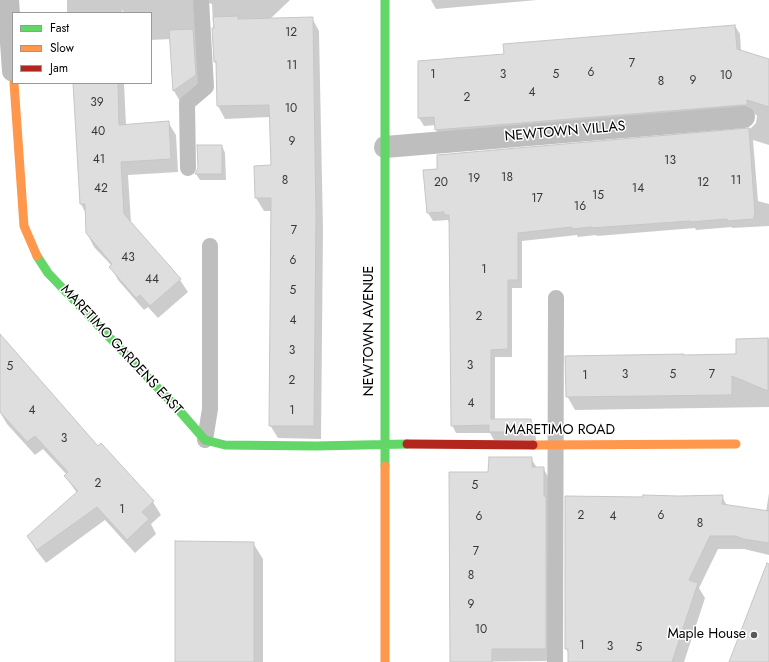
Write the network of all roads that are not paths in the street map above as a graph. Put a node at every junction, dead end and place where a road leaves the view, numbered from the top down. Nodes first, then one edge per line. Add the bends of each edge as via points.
1 (8, 0) edge
2 (201, 0) edge
3 (385, 0) edge
4 (12, 58) edge
5 (14, 84) edge
6 (744, 117) dead end
7 (385, 147) junction
8 (188, 168) dead end
9 (210, 246) dead end
10 (556, 298) dead end
11 (205, 440) junction
12 (384, 444) junction
13 (736, 444) dead end
14 (555, 445) junction
15 (385, 662) edge
16 (555, 662) edge

1 - 4 street
2 - 8 lane via 206,87 187,103
3 - 7 street, NEWTOWN AVENUE
5 - 11 street, MARETIMO GARDENS EAST via 24,226 34,250 48,273
6 - 7 street, NEWTOWN VILLAS
7 - 12 street, NEWTOWN AVENUE
9 - 11 lane via 210,410
10 - 14 lane
11 - 12 street via 225,445
12 - 14 street, MARETIMO ROAD
12 - 15 street, NEWTOWN AVENUE
13 - 14 street, MARETIMO ROAD
14 - 16 lane

